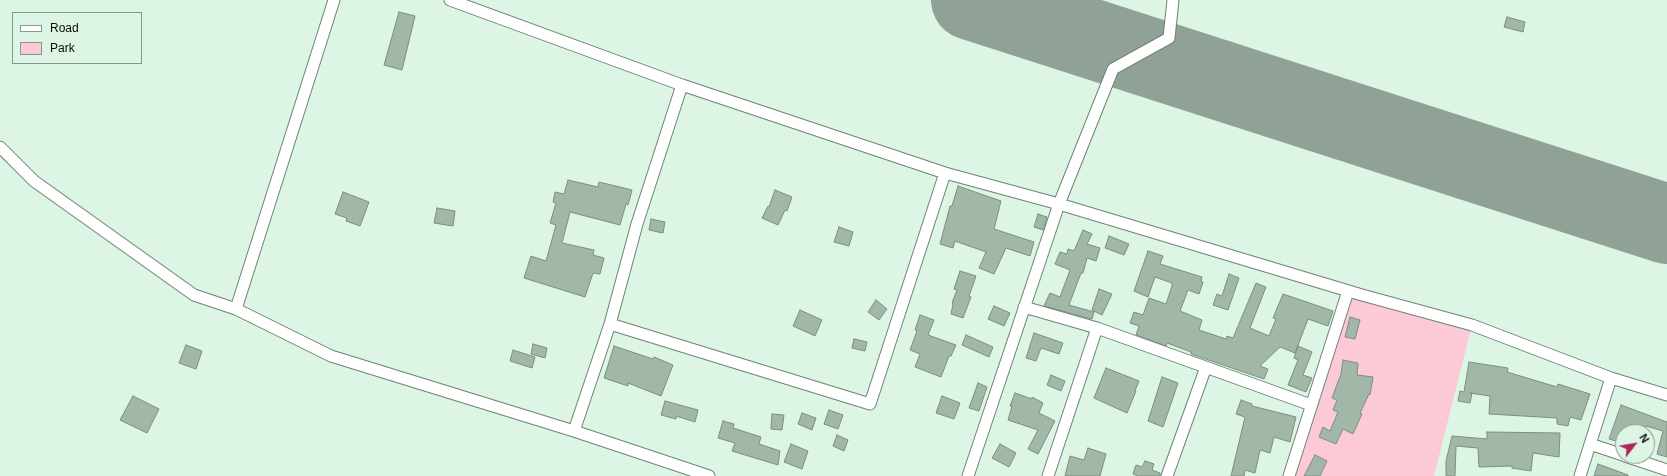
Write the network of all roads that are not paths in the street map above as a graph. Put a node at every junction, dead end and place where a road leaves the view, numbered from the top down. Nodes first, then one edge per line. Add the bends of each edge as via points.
1 (334, 0) edge
2 (450, 0) edge
3 (1173, 0) edge
4 (682, 85) junction
5 (0, 148) edge
6 (945, 172) junction
7 (1059, 204) junction
8 (1348, 291) junction
9 (1024, 307) junction
10 (236, 308) junction
11 (610, 324) junction
12 (1097, 328) junction
13 (1206, 367) junction
14 (1611, 378) junction
15 (1667, 395) edge
16 (1311, 404) junction
17 (574, 431) junction
18 (1590, 444) junction
19 (1615, 453) edge
20 (1649, 464) edge
21 (1667, 470) edge
22 (709, 476) edge
23 (968, 476) edge
24 (1048, 476) edge
25 (1167, 476) edge
26 (1288, 476) edge
27 (1580, 476) edge

1 - 10 street
2 - 4 street
3 - 7 street via 1168,38 1113,69
4 - 6 street
4 - 11 street via 636,224
5 - 10 street via 34,181 194,295
6 - 7 street
6 - 11 street via 870,404
7 - 8 street
7 - 9 street
8 - 14 street via 1472,325
8 - 16 street
9 - 12 street
9 - 23 street
10 - 17 street via 331,356
11 - 17 street
12 - 13 street
12 - 24 street
13 - 16 street
13 - 25 street
14 - 15 street
14 - 18 street
16 - 26 street
17 - 22 street
18 - 19 street
18 - 27 street
20 - 21 street

